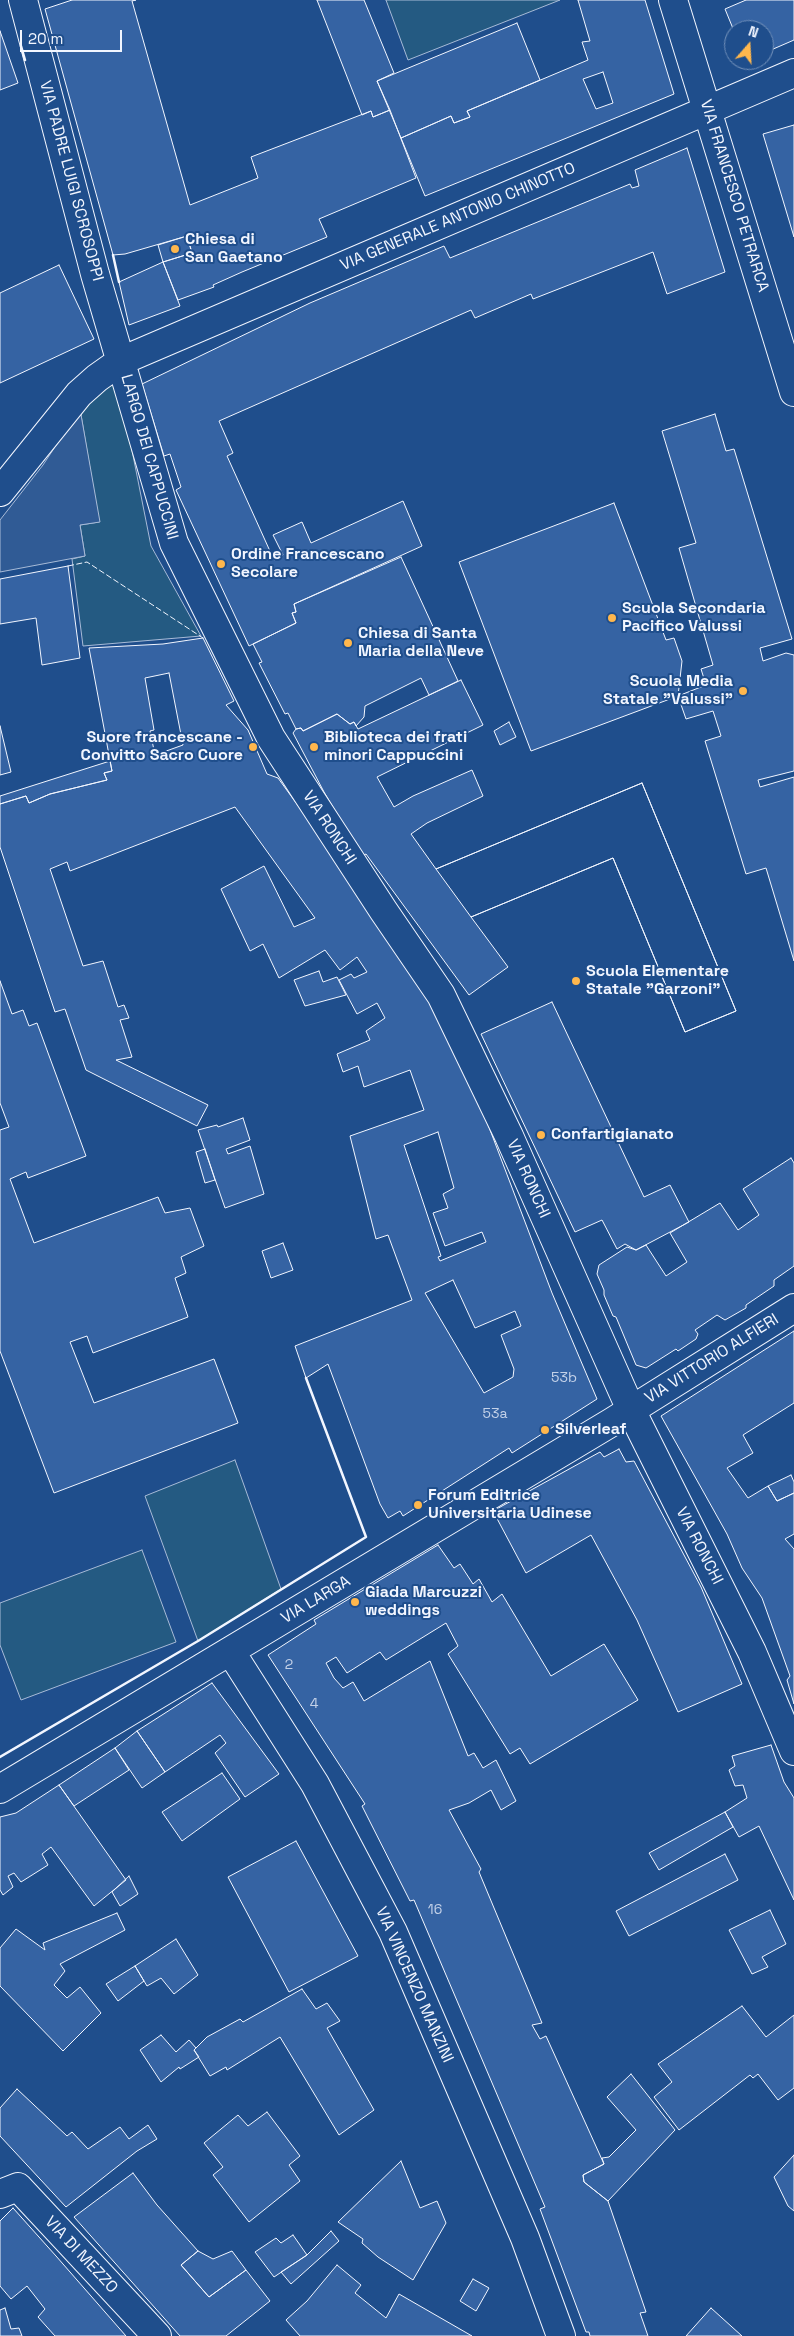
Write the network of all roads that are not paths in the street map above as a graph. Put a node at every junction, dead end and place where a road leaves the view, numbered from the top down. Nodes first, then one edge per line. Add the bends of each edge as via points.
1 (23, 0) edge
2 (673, 0) edge
3 (794, 73) edge
4 (707, 111) junction
5 (121, 361) junction
6 (794, 392) edge
7 (0, 492) edge
8 (218, 632) joint
9 (794, 1308) edge
10 (631, 1410) junction
11 (231, 1652) junction
12 (794, 1751) edge
13 (0, 1789) edge
14 (0, 2194) edge
15 (157, 2336) edge
16 (561, 2336) edge

1 - 5 street, VIA PADRE LUIGI SCROSOPPI
2 - 4 street, VIA FRANCESCO PETRARCA
3 - 4 street, VIA GENERALE ANTONIO CHINOTTO
4 - 5 street, VIA GENERALE ANTONIO CHINOTTO
4 - 6 street, VIA FRANCESCO PETRARCA
5 - 7 street, LARGO DEI CAPPUCCINI via 79,394
5 - 8 street, LARGO DEI CAPPUCCINI via 174,543
8 - 10 street, VIA RONCHI via 272,738 441,994 509,1136
9 - 10 street, VIA VITTORIO ALFIERI
10 - 11 street, VIA LARGA
10 - 12 street, VIA RONCHI via 752,1652
11 - 13 street, VIA LARGA
11 - 16 street, VIA VINCENZO MANZINI via 316,1784 393,1932 525,2238
14 - 15 street, VIA DI MEZZO via 18,2187

